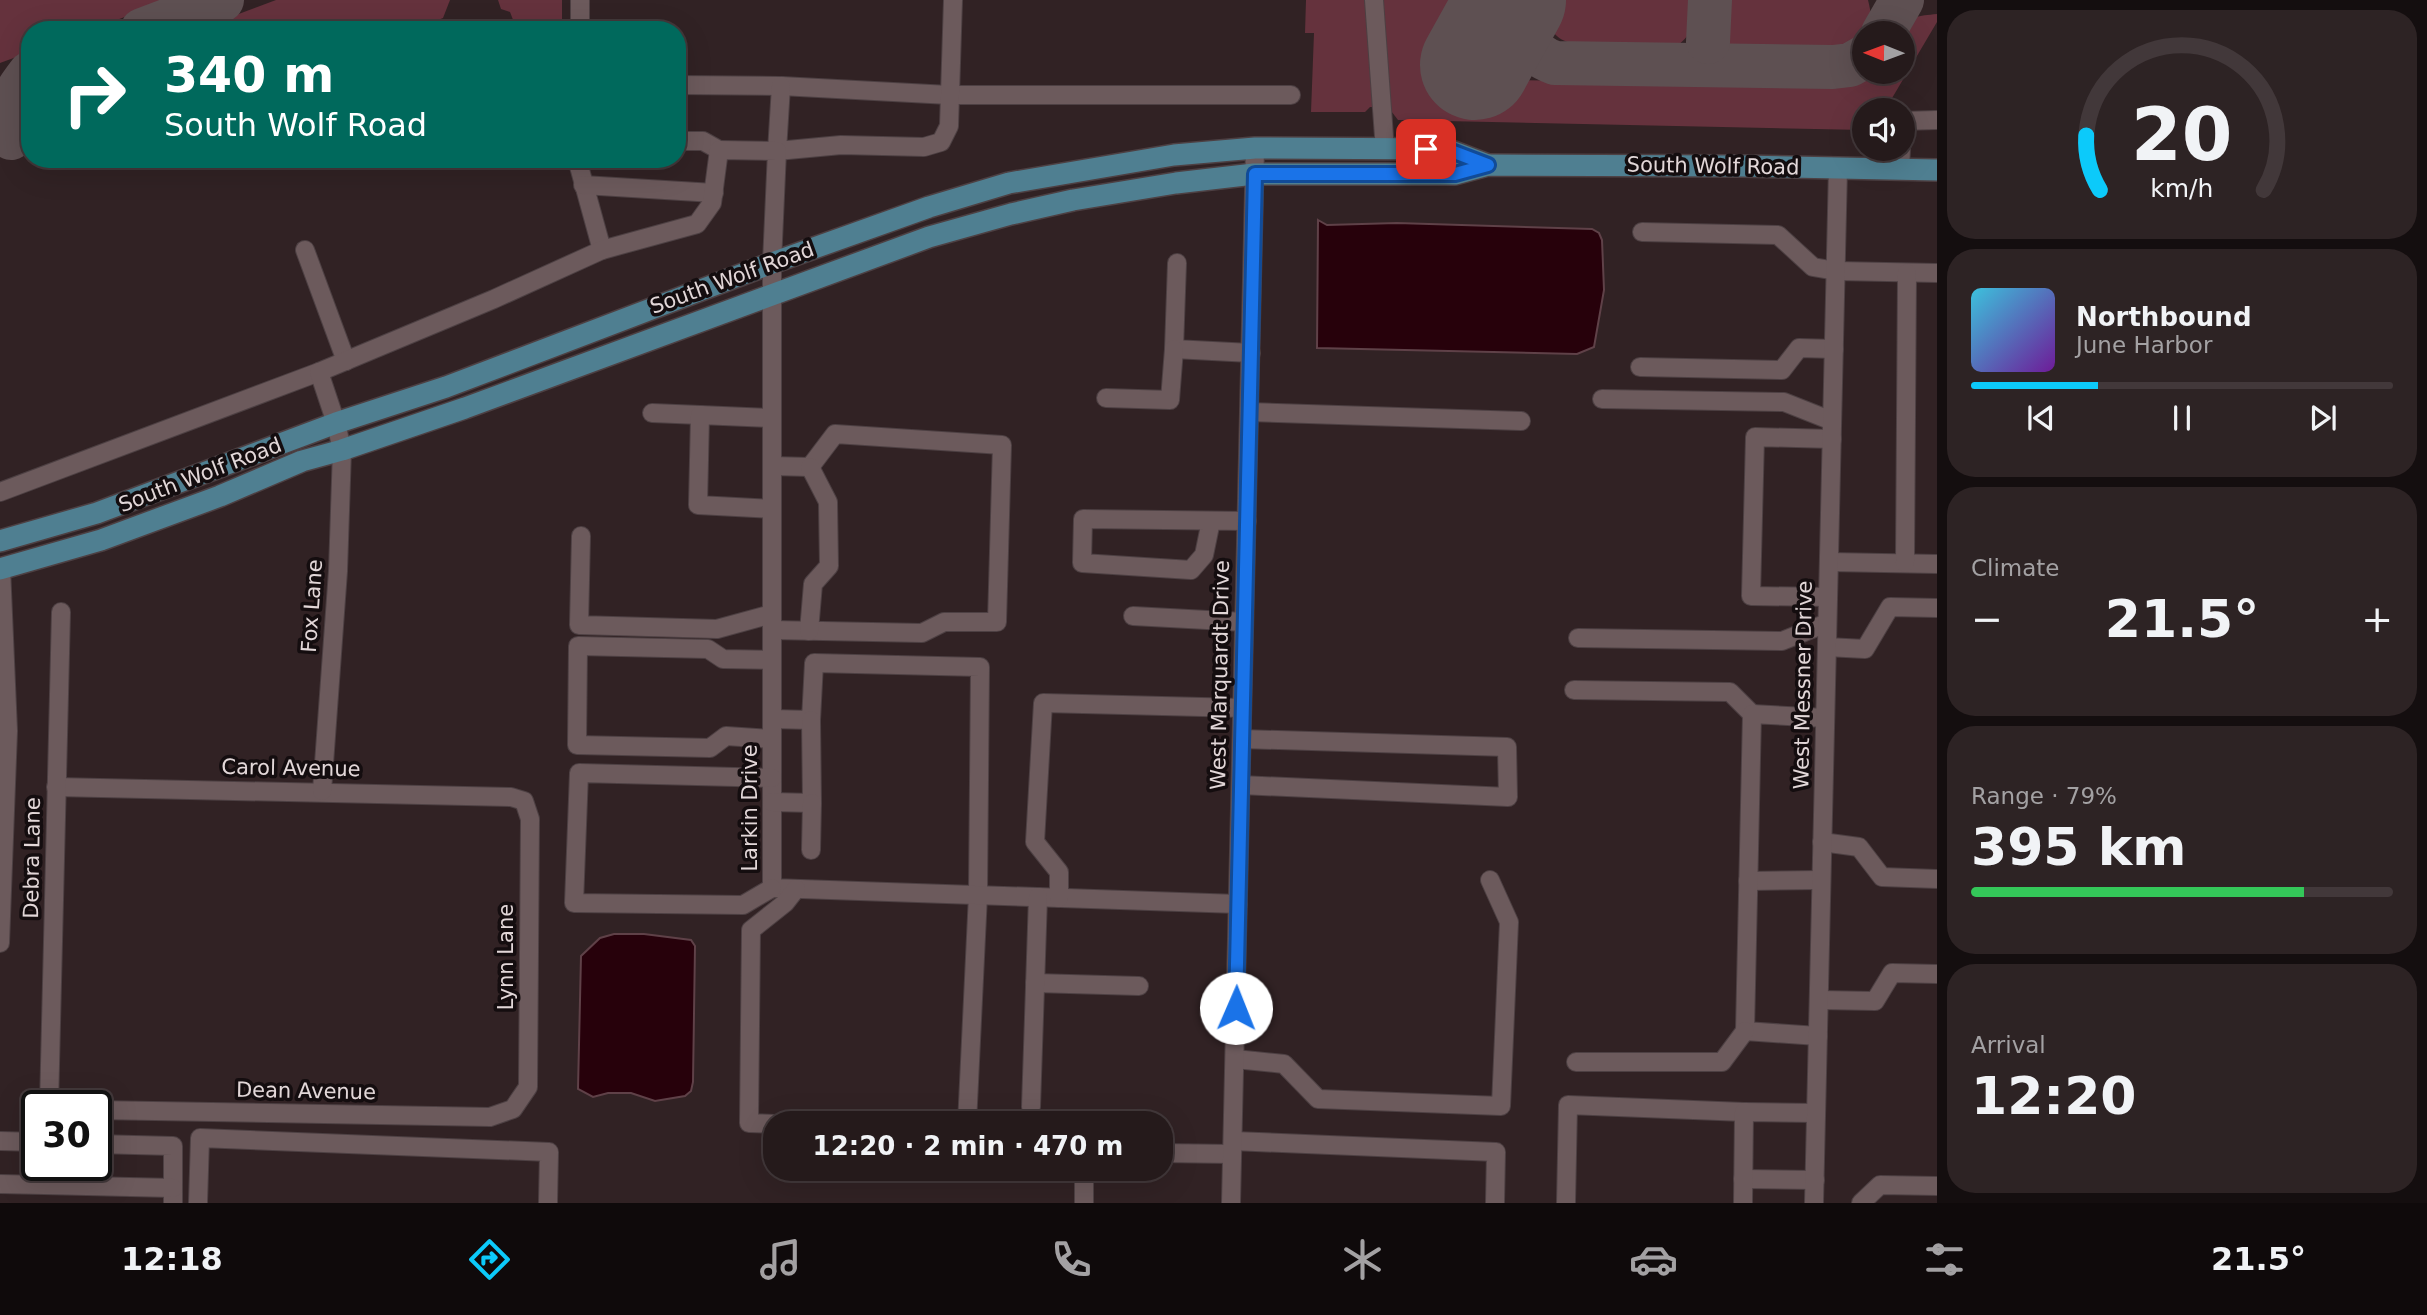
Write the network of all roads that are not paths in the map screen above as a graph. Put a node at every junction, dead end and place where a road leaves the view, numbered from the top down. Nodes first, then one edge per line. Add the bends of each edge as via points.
1 (580, 0) edge
2 (953, 0) edge
3 (1374, 0) edge
4 (580, 21) edge
5 (686, 85) edge
6 (781, 86) junction
7 (949, 95) junction
8 (1291, 95) dead end
9 (1937, 120) edge
10 (1915, 121) edge
11 (686, 141) edge
12 (1255, 148) junction
13 (719, 150) junction
14 (1385, 150) junction
15 (777, 151) junction
16 (1887, 161) edge
17 (1908, 161) edge
18 (1488, 165) junction
19 (579, 168) edge
20 (1838, 168) junction
21 (1937, 170) edge
22 (1255, 174) junction
23 (583, 185) junction
24 (713, 192) junction
25 (1642, 232) dead end
26 (305, 250) dead end
27 (601, 250) junction
28 (772, 263) junction
29 (1177, 263) dead end
30 (1836, 271) junction
31 (1907, 273) junction
32 (1937, 273) edge
33 (772, 294) junction
34 (1174, 349) junction
35 (1834, 349) junction
36 (1251, 353) junction
37 (346, 361) junction
38 (1640, 367) dead end
39 (320, 372) junction
40 (1106, 398) dead end
41 (1602, 399) dead end
42 (1249, 412) junction
43 (652, 413) dead end
44 (700, 415) junction
45 (772, 418) junction
46 (1521, 421) dead end
47 (336, 423) junction
48 (1832, 430) junction
49 (342, 450) junction
50 (772, 466) junction
51 (810, 467) junction
52 (0, 492) edge
53 (772, 509) junction
54 (1211, 521) junction
55 (1247, 521) junction
56 (581, 536) dead end
57 (0, 541) edge
58 (1829, 562) junction
59 (1905, 563) junction
60 (1937, 564) edge
61 (1, 569) edge
62 (1828, 597) junction
63 (1937, 608) edge
64 (61, 612) dead end
65 (1133, 616) dead end
66 (772, 622) junction
67 (1244, 622) junction
68 (1828, 623) junction
69 (809, 631) junction
70 (1578, 638) dead end
71 (1827, 647) junction
72 (772, 660) junction
73 (1574, 690) dead end
74 (1242, 708) junction
75 (1752, 713) junction
76 (1825, 718) junction
77 (772, 719) junction
78 (811, 720) junction
79 (772, 738) junction
80 (1242, 739) junction
81 (4, 740) edge
82 (772, 778) junction
83 (1241, 785) junction
84 (56, 787) junction
85 (322, 791) junction
86 (524, 801) joint
87 (772, 802) junction
88 (813, 803) junction
89 (1822, 842) junction
90 (811, 850) dead end
91 (1937, 879) edge
92 (1490, 880) dead end
93 (1821, 880) junction
94 (1748, 881) junction
95 (772, 888) junction
96 (796, 888) junction
97 (978, 895) junction
98 (1038, 897) junction
99 (1059, 898) junction
100 (1238, 904) junction
101 (0, 943) edge
102 (1937, 974) edge
103 (1035, 983) junction
104 (1139, 986) dead end
105 (1819, 1000) junction
106 (1745, 1031) junction
107 (1818, 1036) junction
108 (1235, 1059) junction
109 (1576, 1062) dead end
110 (49, 1090) edge
111 (1031, 1107) dead end
112 (112, 1110) edge
113 (513, 1110) joint
114 (968, 1111) edge
115 (1744, 1112) junction
116 (1816, 1113) junction
117 (763, 1124) edge
118 (0, 1141) edge
119 (21, 1142) edge
120 (112, 1144) edge
121 (1233, 1147) junction
122 (1173, 1152) edge
123 (1743, 1179) junction
124 (1815, 1180) junction
125 (1084, 1181) edge
126 (0, 1184) edge
127 (1937, 1186) edge
128 (173, 1196) edge
129 (198, 1203) edge
130 (548, 1203) edge
131 (1084, 1203) edge
132 (1231, 1203) edge
133 (1494, 1203) edge
134 (1566, 1203) edge
135 (1743, 1203) edge
136 (1814, 1203) edge
137 (1861, 1203) edge

1 - 4 street
2 - 7 street
3 - 14 street
5 - 6 street
6 - 7 street
6 - 15 street, Larkin Drive
7 - 8 street
7 - 15 street via 949,126 941,142
9 - 10 street
11 - 13 street via 703,141
12 - 14 main road, South Wolf Road
12 - 22 street, West Marquardt Drive
12 - 28 main road, South Wolf Road via 1174,155 1009,183
13 - 15 street
13 - 24 street
14 - 18 main road, South Wolf Road via 1446,149
15 - 28 street, Larkin Drive
16 - 20 main road, South Wolf Road
17 - 21 main road, South Wolf Road
18 - 20 main road, South Wolf Road
18 - 22 main road, South Wolf Road via 1455,174
19 - 23 street
20 - 30 street, West Messner Drive
22 - 33 main road, South Wolf Road via 1176,183 1011,214 929,237
22 - 36 street, West Marquardt Drive
23 - 24 street
23 - 27 street
24 - 27 street via 712,203 696,224
25 - 30 street via 1778,235 1814,267
26 - 37 street
27 - 37 street
28 - 33 street, Larkin Drive
28 - 47 main road, South Wolf Road via 446,387
29 - 34 street
30 - 31 street
30 - 35 street, West Messner Drive
31 - 32 street
31 - 59 street
33 - 45 street, Larkin Drive
33 - 49 main road, South Wolf Road
34 - 36 street
34 - 40 street via 1170,400
35 - 38 street via 1800,348 1782,370
35 - 48 street, West Messner Drive
36 - 42 street, West Marquardt Drive
37 - 39 street
39 - 47 street, Fox Lane
39 - 52 street
41 - 48 street via 1784,402
42 - 46 street
42 - 55 street, West Marquardt Drive
43 - 44 street
44 - 45 street
44 - 53 street via 698,505
45 - 50 street, Larkin Drive
47 - 49 street, Fox Lane
47 - 57 main road, South Wolf Road via 97,513
48 - 58 street, West Messner Drive
48 - 62 street via 1755,437 1751,596
49 - 61 main road, South Wolf Road via 302,461 102,540
49 - 85 street, Fox Lane
50 - 51 street
50 - 53 street, Larkin Drive
51 - 69 street via 828,502 829,566 813,584
51 - 69 street via 835,433 1002,445 997,622 944,622 922,633
53 - 66 street, Larkin Drive
54 - 54 street via 1083,519 1082,563 1191,570 1204,555
54 - 55 street
55 - 67 street, West Marquardt Drive
56 - 66 street via 579,625 717,629
58 - 59 street
58 - 62 street, West Messner Drive
59 - 60 street
61 - 81 street
62 - 68 street, West Messner Drive
63 - 71 street via 1890,607 1865,649
64 - 84 street, Debra Lane
65 - 67 street
66 - 69 street
66 - 72 street, Larkin Drive
67 - 74 street, West Marquardt Drive
68 - 70 street via 1782,641
68 - 71 street, West Messner Drive
71 - 76 street, West Messner Drive
72 - 77 street, Larkin Drive
72 - 79 street via 723,659 708,649 579,646 577,745 710,748 726,737
73 - 75 street via 1730,692
74 - 80 street, West Marquardt Drive
74 - 99 street via 1043,703 1035,842 1059,872
75 - 76 street
75 - 94 street
76 - 89 street, West Messner Drive
77 - 78 street
77 - 79 street, Larkin Drive
78 - 88 street
78 - 97 street via 814,663 980,667
79 - 82 street, Larkin Drive
80 - 83 street, West Marquardt Drive
80 - 83 street via 1507,747 1508,797
81 - 101 street
82 - 87 street, Larkin Drive
82 - 95 street via 579,773 574,903 743,905
83 - 100 street, West Marquardt Drive
84 - 85 street, Carol Avenue
84 - 110 street, Debra Lane
85 - 86 street, Carol Avenue
86 - 113 street, Lynn Lane via 530,819 528,1087
87 - 88 street
87 - 95 street, Larkin Drive
88 - 90 street
89 - 91 street via 1859,847 1882,877
89 - 93 street, West Messner Drive
92 - 108 street via 1509,922 1501,1106 1318,1099 1284,1064
93 - 94 street
93 - 105 street, West Messner Drive
94 - 106 street
95 - 96 street, Larkin Drive
96 - 97 street, Larkin Drive
96 - 117 street via 751,930 749,1123
97 - 98 street, Larkin Drive
97 - 114 street
98 - 99 street, Larkin Drive
98 - 103 street
99 - 100 street, Larkin Drive
100 - 108 street, West Marquardt Drive
102 - 105 street via 1892,973 1875,1001
103 - 104 street
103 - 111 street
105 - 107 street, West Messner Drive
106 - 107 street
106 - 109 street via 1722,1062
107 - 116 street, West Messner Drive
108 - 121 street, West Marquardt Drive
112 - 113 street, Dean Avenue via 490,1117
115 - 116 street
115 - 123 street
115 - 134 street via 1568,1105
116 - 124 street, West Messner Drive
118 - 119 street
120 - 128 street via 173,1146
121 - 122 street
121 - 132 street, West Marquardt Drive
121 - 133 street via 1496,1152
123 - 124 street
123 - 135 street
124 - 136 street, West Messner Drive
125 - 131 street
126 - 128 street
127 - 137 street via 1880,1185
129 - 130 street via 200,1138 550,1152

